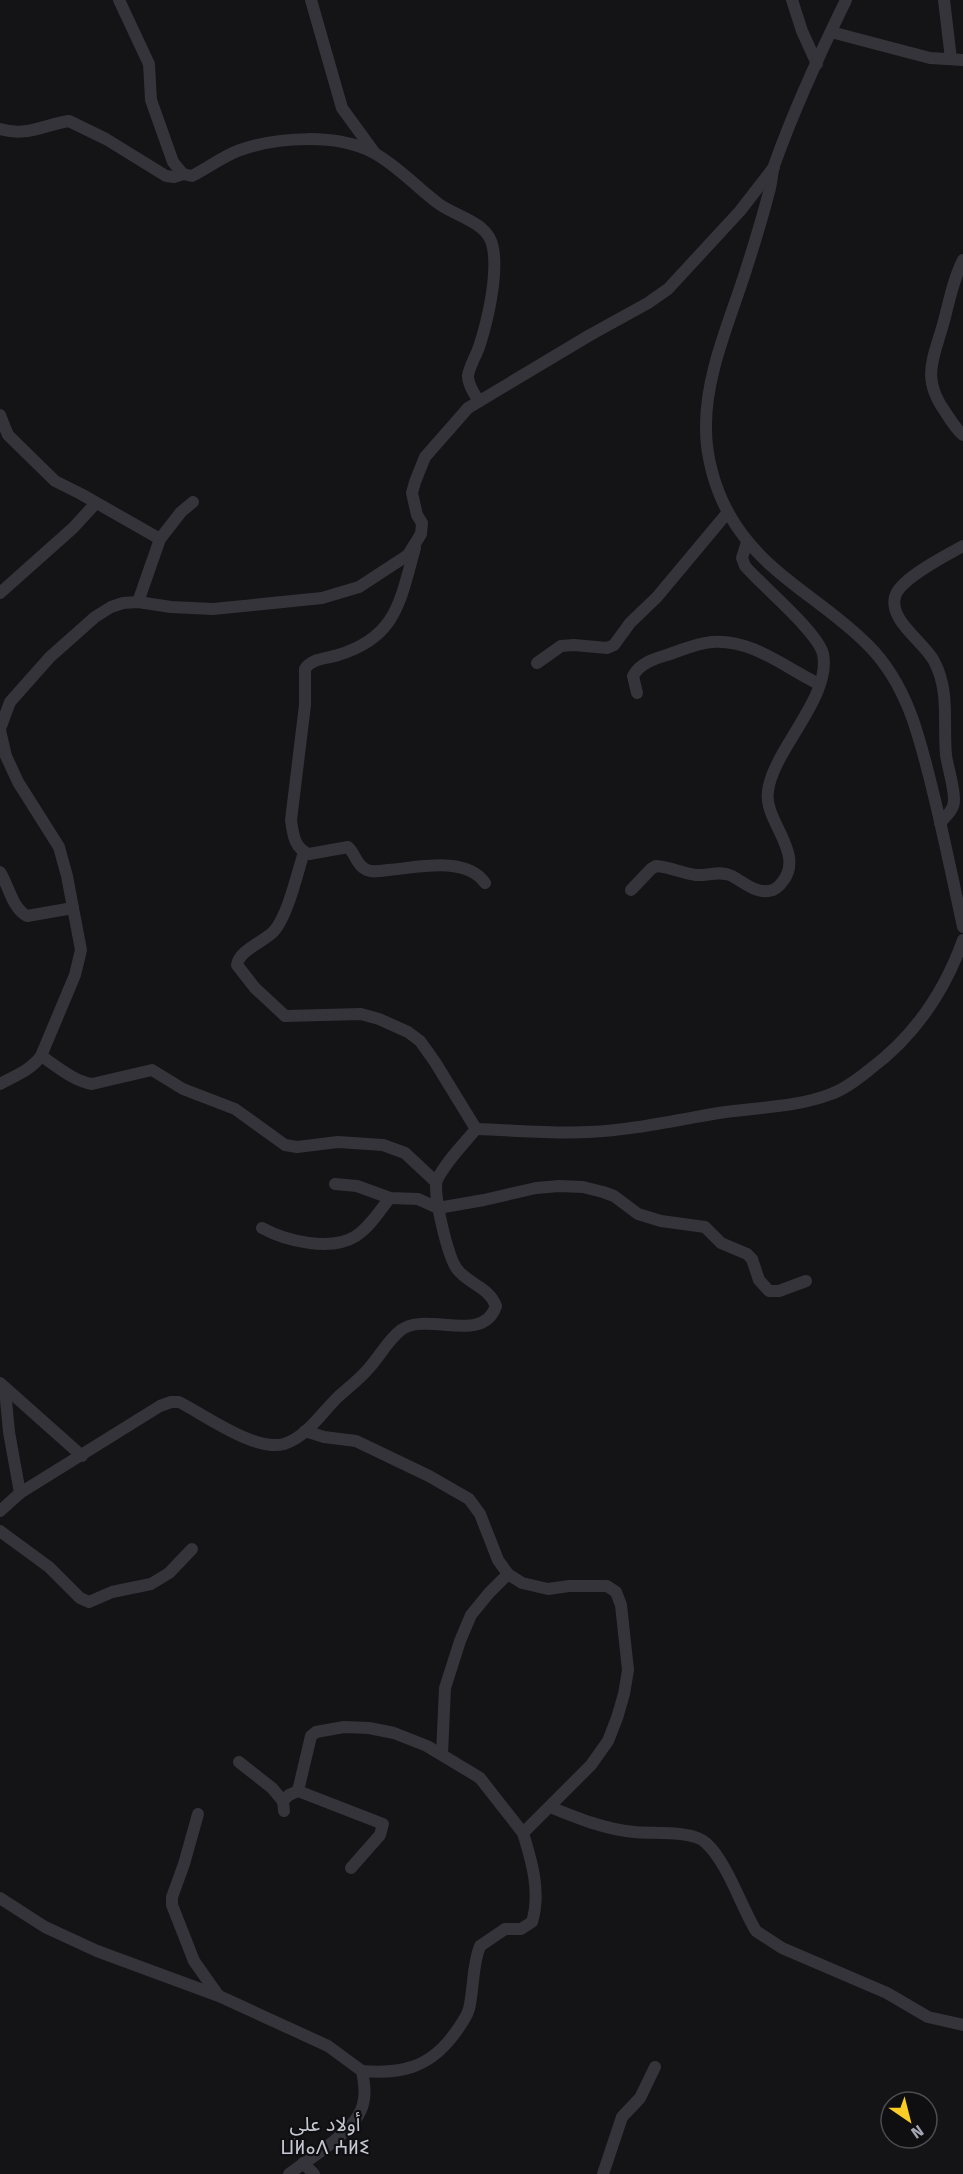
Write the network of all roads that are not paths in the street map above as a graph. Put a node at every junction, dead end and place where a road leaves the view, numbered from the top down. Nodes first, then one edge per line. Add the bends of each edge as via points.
1 (119, 0) edge
2 (311, 0) edge
3 (792, 0) edge
4 (846, 0) edge
5 (944, 0) edge
6 (831, 32) junction
7 (957, 59) edge
8 (817, 64) junction
9 (0, 129) edge
10 (374, 152) junction
11 (774, 166) junction
12 (183, 174) junction
13 (963, 260) edge
14 (479, 401) junction
15 (0, 415) edge
16 (963, 435) edge
17 (193, 502) dead end
18 (96, 503) junction
19 (728, 512) junction
20 (160, 539) junction
21 (747, 542) junction
22 (416, 544) junction
23 (963, 546) edge
24 (0, 593) edge
25 (138, 602) junction
26 (537, 663) dead end
27 (819, 684) junction
28 (637, 693) dead end
29 (1, 725) edge
30 (940, 822) junction
31 (304, 852) junction
32 (0, 872) edge
33 (485, 883) dead end
34 (631, 890) dead end
35 (73, 908) junction
36 (963, 927) edge
37 (963, 940) edge
38 (41, 1056) junction
39 (0, 1084) edge
40 (476, 1129) junction
41 (436, 1182) junction
42 (335, 1184) dead end
43 (390, 1198) junction
44 (438, 1208) junction
45 (262, 1228) dead end
46 (806, 1281) dead end
47 (3, 1386) edge
48 (305, 1431) junction
49 (82, 1456) junction
50 (20, 1493) junction
51 (0, 1511) edge
52 (0, 1531) edge
53 (192, 1550) dead end
54 (508, 1574) junction
55 (442, 1754) junction
56 (239, 1762) dead end
57 (298, 1791) junction
58 (550, 1807) junction
59 (198, 1814) dead end
60 (523, 1833) junction
61 (351, 1868) dead end
62 (0, 1898) edge
63 (219, 1996) junction
64 (963, 2025) edge
65 (655, 2067) dead end
66 (362, 2071) junction
67 (303, 2163) junction
68 (289, 2174) edge
69 (314, 2174) edge
70 (603, 2174) edge

1 - 12 street via 149,64 155,113 173,162
2 - 10 street via 342,108
3 - 8 street
4 - 6 street
5 - 7 street
6 - 7 street via 930,58
6 - 8 street
8 - 11 street
9 - 12 street via 28,132 69,121 166,176
10 - 12 street via 330,141 282,140 240,150 192,176
10 - 14 street via 439,204 483,228 491,239 494,259 490,298 483,334 468,373
11 - 14 street via 740,211 668,289
11 - 19 street via 708,401 707,453
13 - 16 street via 952,285 932,361 931,383 938,402
14 - 22 street via 468,408 425,457 412,494 422,523
15 - 18 street via 8,435 55,481
17 - 20 street
18 - 20 street
18 - 24 street
19 - 21 street
19 - 26 street via 614,645 561,646
20 - 25 street
21 - 27 street via 742,558 745,566 819,645 823,657
21 - 30 street via 763,560 866,643 899,684 921,744
22 - 25 street via 408,555 359,586 322,598 213,609
22 - 31 street via 399,604 378,636 305,669 305,705 291,820 296,843
23 - 30 street via 900,587 894,604 901,623 933,660 945,691 946,754 954,799 950,813
25 - 29 street via 123,603 95,617 50,657 10,702
27 - 28 street via 751,648 712,642 644,664 633,676
27 - 34 street via 768,787 768,802 789,860 788,873 779,886 756,890 726,874 695,875 659,866
29 - 35 street via 6,756 18,782 58,847
30 - 36 street
31 - 33 street via 314,855 348,847 365,870 445,866 474,871
31 - 40 street via 282,919 273,932 239,958 237,965 285,1016 361,1014 415,1036
32 - 35 street via 18,909 27,916
35 - 38 street via 81,951 79,963
37 - 40 street via 938,996 917,1026 881,1062 831,1094 787,1105 620,1129
38 - 39 street via 20,1074
38 - 41 street via 73,1077 92,1084 152,1070 183,1089 235,1109 285,1145 383,1145 405,1153
40 - 41 street
41 - 44 street
42 - 43 street via 357,1186
43 - 44 street via 418,1199
43 - 45 street via 358,1234 347,1239 320,1243 291,1241
44 - 46 street via 536,1188 583,1187 614,1196 638,1214 705,1227 721,1243 747,1254 769,1291
44 - 48 street via 454,1263 491,1296 496,1306 494,1312 484,1322 475,1324 413,1324 402,1330
47 - 49 street
47 - 50 street
48 - 49 street via 284,1444 263,1443 179,1402 171,1402
48 - 54 street via 356,1441 469,1498 477,1506 498,1560
49 - 50 street
50 - 51 street
52 - 53 street via 89,1602 112,1592 151,1584 169,1573
54 - 55 street via 471,1616 460,1641 445,1688
54 - 58 street via 522,1583 548,1589 607,1586 616,1592 621,1605 628,1670 608,1741 591,1765
55 - 57 street via 394,1733 369,1728 316,1732 309,1739
55 - 60 street via 480,1778
56 - 57 street via 259,1776 284,1806 289,1795
57 - 61 street via 382,1822 380,1835
58 - 60 street
58 - 64 street via 595,1824 704,1840 715,1852 756,1931 767,1939 887,1993 928,2017
59 - 63 street via 172,1905 194,1961
60 - 66 street via 534,1875 532,1922 521,1929 505,1929 480,1946 468,2011 440,2052 409,2068 385,2073
62 - 63 street via 45,1927 107,1955
63 - 66 street via 328,2046
65 - 70 street via 640,2098 622,2117
66 - 67 street via 365,2093 355,2120
67 - 68 street
67 - 69 street

